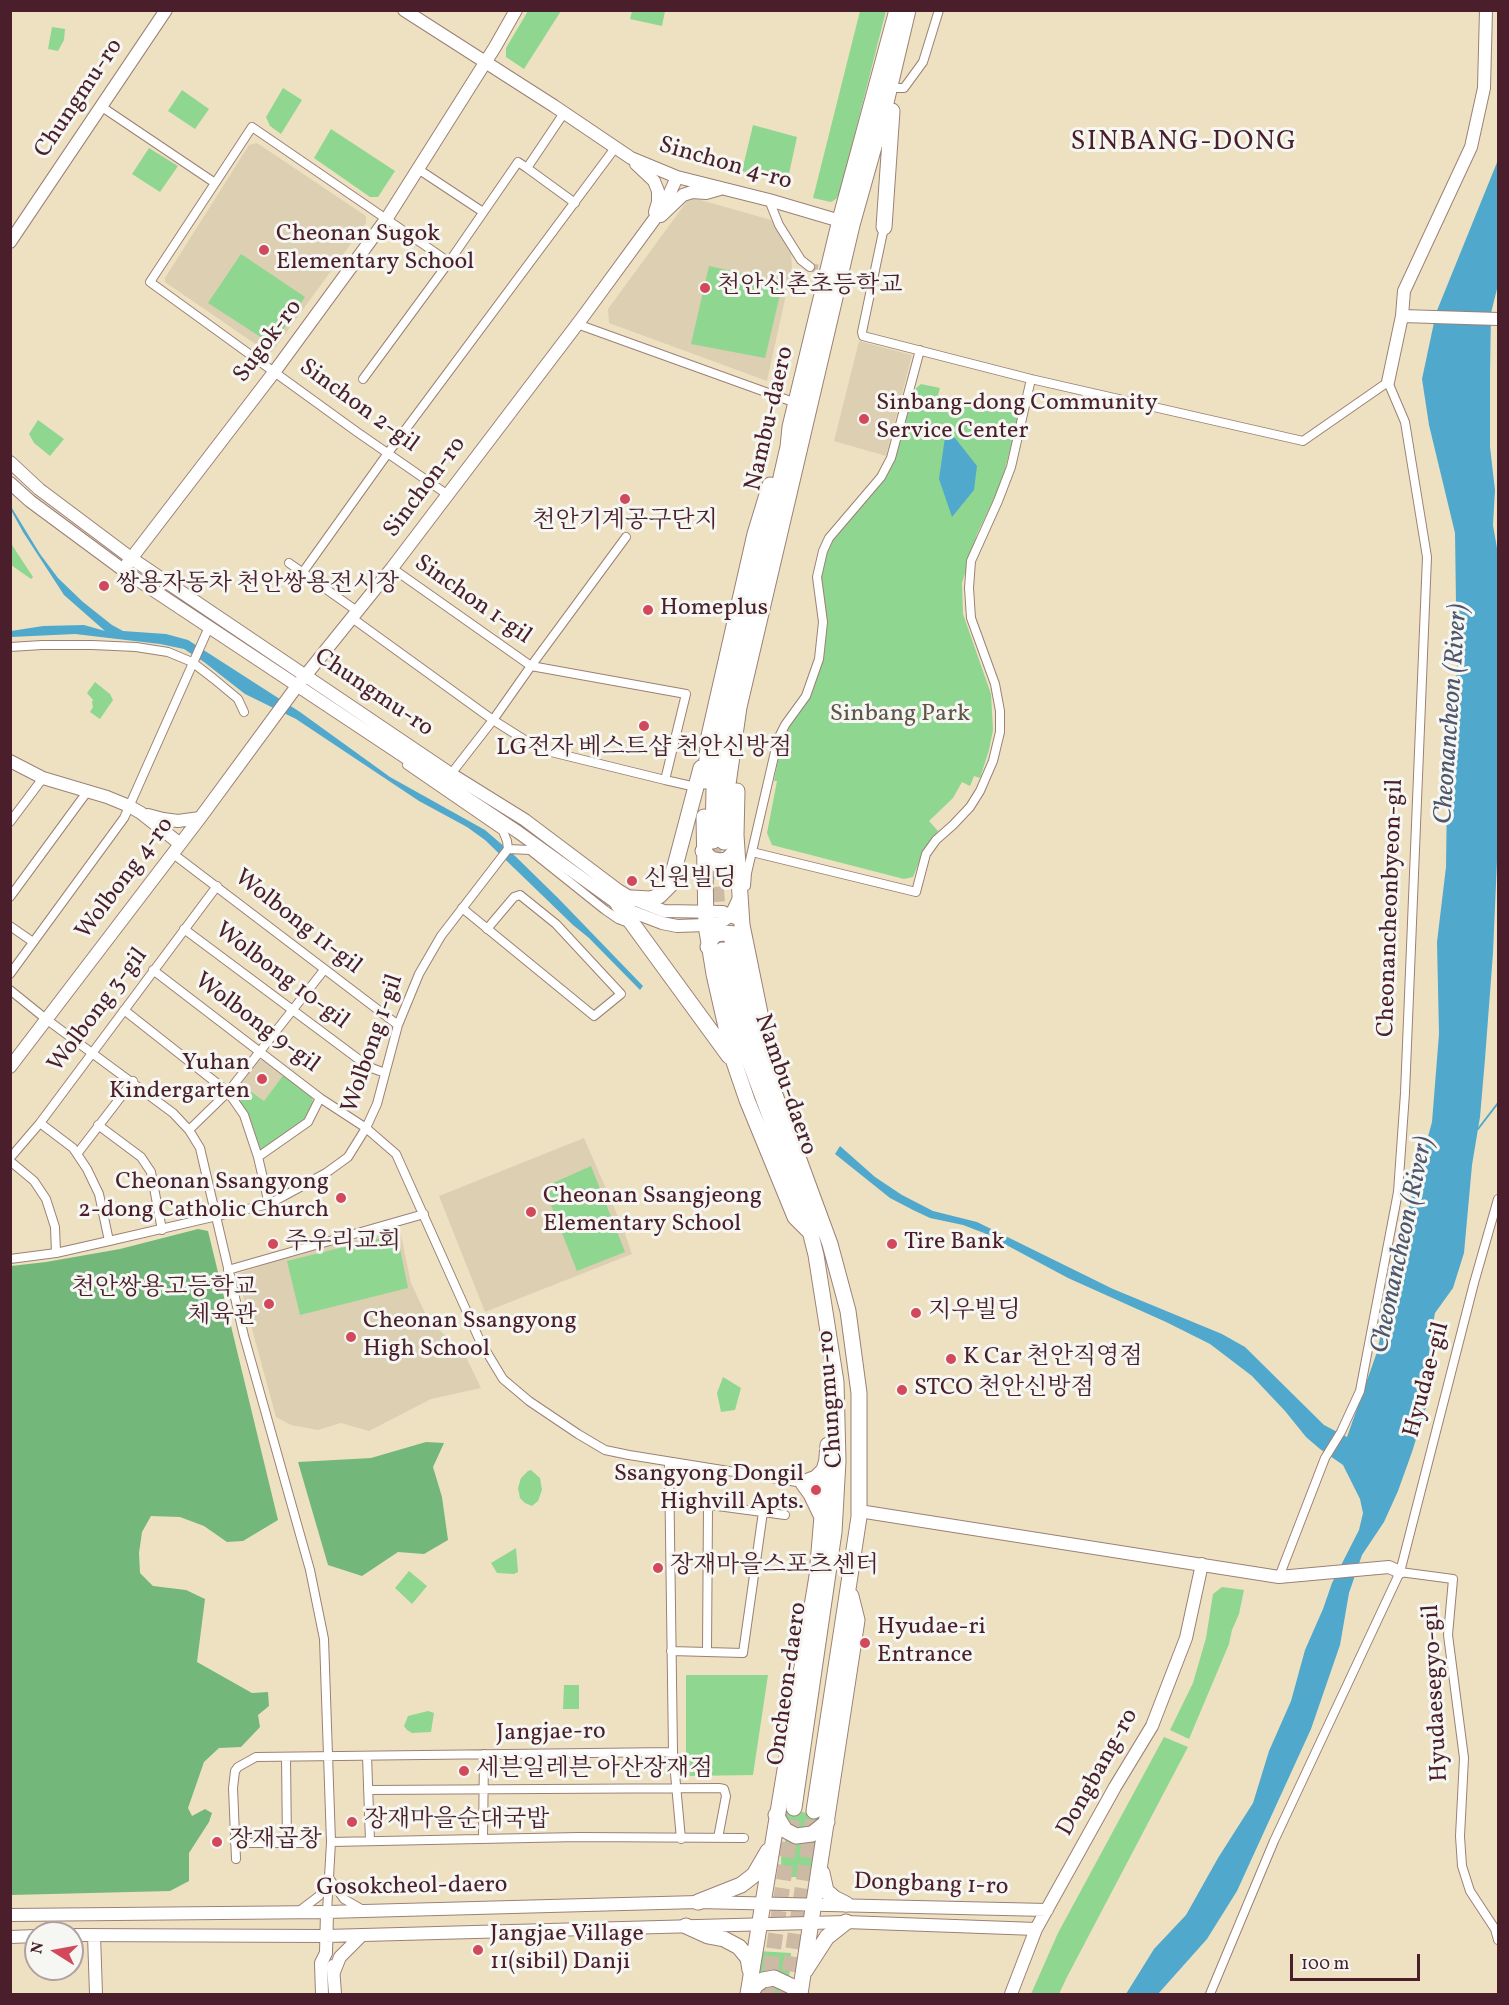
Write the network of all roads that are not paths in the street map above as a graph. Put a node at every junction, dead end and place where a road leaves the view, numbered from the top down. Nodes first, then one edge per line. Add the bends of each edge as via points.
1 (166, 10) edge
2 (404, 10) edge
3 (516, 10) edge
4 (897, 10) edge
5 (908, 10) edge
6 (939, 10) edge
7 (1486, 10) edge
8 (484, 62) junction
9 (894, 72) junction
10 (895, 88) junction
11 (102, 107) junction
12 (564, 113) junction
13 (615, 148) junction
14 (631, 158) junction
15 (527, 168) junction
16 (418, 169) junction
17 (677, 177) junction
18 (214, 183) junction
19 (723, 188) junction
20 (769, 200) junction
21 (575, 203) junction
22 (483, 212) junction
23 (387, 218) junction
24 (652, 222) junction
25 (846, 223) junction
26 (884, 227) joint
27 (10, 242) edge
28 (449, 262) junction
29 (810, 267) tunnel mouth
30 (863, 279) tunnel mouth
31 (873, 281) junction
32 (1402, 316) junction
33 (1497, 319) edge
34 (577, 324) junction
35 (920, 350) junction
36 (275, 371) junction
37 (363, 379) dead end
38 (1031, 379) junction
39 (1388, 382) junction
40 (796, 403) junction
41 (790, 427) junction
42 (388, 453) junction
43 (10, 462) edge
44 (10, 483) edge
45 (448, 495) junction
46 (626, 537) dead end
47 (131, 558) junction
48 (289, 563) dead end
49 (392, 567) junction
50 (123, 570) junction
51 (303, 572) junction
52 (354, 615) junction
53 (209, 627) junction
54 (10, 647) edge
55 (193, 660) junction
56 (531, 666) junction
57 (306, 676) junction
58 (297, 686) junction
59 (244, 712) dead end
60 (493, 720) junction
61 (368, 733) junction
62 (709, 736) junction
63 (10, 761) edge
64 (451, 774) junction
65 (43, 778) junction
66 (665, 780) junction
67 (696, 788) junction
68 (87, 792) junction
69 (129, 806) junction
70 (141, 813) junction
71 (200, 818) junction
72 (10, 822) edge
73 (726, 847) junction
74 (176, 848) junction
75 (508, 849) junction
76 (747, 873) junction
77 (217, 886) junction
78 (10, 897) edge
79 (739, 898) junction
80 (625, 901) junction
81 (462, 908) junction
82 (705, 919) junction
83 (736, 920) junction
84 (634, 925) junction
85 (10, 926) edge
86 (184, 929) junction
87 (488, 929) junction
88 (33, 942) junction
89 (727, 946) junction
90 (153, 970) junction
91 (324, 970) junction
92 (10, 974) edge
93 (10, 990) edge
94 (124, 1010) junction
95 (293, 1011) junction
96 (46, 1019) junction
97 (398, 1025) junction
98 (767, 1041) junction
99 (260, 1052) junction
100 (92, 1053) junction
101 (734, 1062) junction
102 (10, 1067) edge
103 (386, 1073) junction
104 (133, 1082) junction
105 (228, 1092) junction
106 (320, 1098) junction
107 (40, 1123) junction
108 (98, 1125) junction
109 (366, 1128) junction
110 (189, 1130) junction
111 (77, 1154) junction
112 (258, 1157) junction
113 (10, 1160) edge
114 (1498, 1199) edge
115 (269, 1204) junction
116 (424, 1214) junction
117 (819, 1216) junction
118 (215, 1218) junction
119 (162, 1230) junction
120 (810, 1232) junction
121 (109, 1241) junction
122 (56, 1252) junction
123 (10, 1259) edge
124 (228, 1270) junction
125 (836, 1382) junction
126 (828, 1457) junction
127 (669, 1462) junction
128 (803, 1483) junction
129 (837, 1494) joint
130 (695, 1503) dead end
131 (708, 1505) junction
132 (859, 1511) junction
133 (764, 1512) junction
134 (785, 1515) dead end
135 (823, 1520) junction
136 (834, 1532) junction
137 (1202, 1564) junction
138 (818, 1570) junction
139 (1394, 1570) junction
140 (1283, 1577) junction
141 (849, 1587) junction
142 (671, 1651) junction
143 (707, 1652) junction
144 (674, 1752) junction
145 (484, 1754) junction
146 (328, 1756) junction
147 (367, 1756) junction
148 (286, 1757) junction
149 (484, 1789) junction
150 (676, 1789) junction
151 (368, 1790) junction
152 (794, 1808) tunnel mouth
153 (814, 1810) tunnel mouth
154 (776, 1815) junction
155 (827, 1822) junction
156 (774, 1837) junction
157 (718, 1838) junction
158 (744, 1838) dead end
159 (483, 1839) junction
160 (681, 1839) junction
161 (370, 1841) junction
162 (331, 1842) junction
163 (303, 1843) dead end
164 (235, 1844) junction
165 (287, 1844) junction
166 (822, 1849) junction
167 (236, 1859) dead end
168 (329, 1878) junction
169 (698, 1902) junction
170 (764, 1902) junction
171 (814, 1903) junction
172 (846, 1904) junction
173 (1047, 1910) junction
174 (363, 1911) junction
175 (298, 1912) junction
176 (327, 1912) junction
177 (10, 1915) edge
178 (846, 1922) junction
179 (759, 1924) junction
180 (810, 1924) junction
181 (686, 1926) junction
182 (1036, 1929) junction
183 (84, 1935) edge
184 (94, 1935) junction
185 (362, 1935) junction
186 (326, 1936) junction
187 (1498, 1940) edge
188 (326, 1953) junction
189 (334, 1972) junction
190 (799, 1989) edge
191 (749, 1990) edge
192 (96, 1995) edge
193 (322, 1995) edge
194 (335, 1995) edge
195 (1011, 1995) edge
196 (1210, 1995) edge

1 - 11 street, Chungmu-ro
2 - 8 street, Sinchon 4-ro
3 - 8 street, Sugok-ro
4 - 25 highway, Nambu-daero
5 - 9 highway, Nambu-daero
6 - 10 street via 923,62 904,88
7 - 32 street via 1485,88 1471,147 1404,291
8 - 12 street, Sinchon 4-ro
8 - 16 street, Sugok-ro
9 - 10 highway
9 - 25 highway, Nambu-daero
10 - 26 highway
11 - 18 street
11 - 27 street, Chungmu-ro
12 - 13 street, Sinchon 4-ro
12 - 15 street
13 - 14 street, Sinchon 4-ro
13 - 21 street
14 - 17 street, Sinchon 4-ro
14 - 24 street via 654,181 658,191
15 - 21 street
15 - 22 street via 518,162
16 - 22 street
16 - 23 street, Sugok-ro
17 - 19 street, Sinchon 4-ro
17 - 24 street, Sinchon-ro
18 - 23 street via 252,127
18 - 36 street, Sinchon 2-gil via 150,282
19 - 20 street, Sinchon 4-ro
19 - 24 street via 683,195
20 - 25 street, Sinchon 4-ro
20 - 29 street via 779,225 801,260
21 - 42 street
22 - 28 street
23 - 28 street
23 - 36 street, Sugok-ro
24 - 34 street, Sinchon-ro
25 - 40 highway, Nambu-daero
25 - 73 highway, Nambu-daero via 800,442 801,472 784,560 749,703
26 - 31 street
28 - 37 street
30 - 31 street
31 - 35 street via 863,336
32 - 33 street
32 - 39 street
34 - 40 street
34 - 45 street, Sinchon-ro
35 - 38 street
35 - 73 street via 891,458 881,477 829,538 823,551 817,577 823,622 819,659 806,696 785,725
36 - 42 street, Sinchon 2-gil
36 - 47 street, Sugok-ro
38 - 39 street via 1303,441
38 - 73 street via 1011,467 971,561 971,618 995,684 1000,732 980,791 926,854 916,892
39 - 140 street, Cheonancheonbyeon-gil via 1405,422 1427,557 1405,1093 1396,1204 1360,1391 1325,1458
40 - 41 highway, Nambu-daero
41 - 62 highway via 780,444 755,534
41 - 73 highway, Nambu-daero via 726,704 714,789
42 - 45 street, Sinchon 2-gil
42 - 51 street
43 - 47 street, Chungmu-ro via 39,489
44 - 50 street, Chungmu-ro
45 - 49 street, Sinchon-ro
46 - 56 street
47 - 50 street, Sugok-ro
47 - 57 street, Chungmu-ro
48 - 51 street
49 - 52 street, Sinchon-ro
49 - 56 street, Sinchon 1-gil
50 - 53 street, Chungmu-ro
51 - 52 street
52 - 57 street, Sinchon-ro
52 - 60 street
53 - 55 street
53 - 58 street, Chungmu-ro
54 - 55 street via 136,647
55 - 59 street via 238,699
55 - 69 street
56 - 60 street, Sinchon 1-gil
56 - 66 street, Sinchon 1-gil via 686,694
57 - 58 street
57 - 64 street, Chungmu-ro
58 - 61 street, Chungmu-ro
58 - 71 street, Wolbong 4-ro
60 - 64 street, Sinchon 1-gil
60 - 66 street via 539,749
61 - 75 street via 503,831
61 - 80 street, Chungmu-ro
62 - 67 highway
62 - 73 highway via 705,780
63 - 65 street
64 - 80 street, Chungmu-ro via 525,820
65 - 68 street
65 - 72 street
66 - 67 street
67 - 80 highway via 670,885 650,899
68 - 69 street
68 - 78 street
69 - 70 street
69 - 88 street
70 - 71 street via 163,819
70 - 74 street
71 - 74 street, Wolbong 4-ro
73 - 76 street
73 - 79 highway
73 - 82 highway
74 - 77 street, Wolbong 11-gil
74 - 96 street, Wolbong 4-ro
75 - 81 street, Wolbong 1-gil
75 - 84 street via 530,850 618,919
76 - 79 street
76 - 98 street via 748,930
77 - 86 street, Wolbong 3-gil
77 - 91 street, Wolbong 11-gil
79 - 83 highway
80 - 82 street, Chungmu-ro via 633,912 662,923 677,926
80 - 84 highway
81 - 87 street
81 - 97 street, Wolbong 1-gil via 419,974
82 - 83 street, Chungmu-ro via 723,912
82 - 89 highway
83 - 89 highway
84 - 101 highway
85 - 88 street
86 - 90 street, Wolbong 3-gil
86 - 95 street, Wolbong 10-gil
87 - 87 street via 594,1016 621,994 556,924 520,895
88 - 92 street
89 - 98 highway
89 - 101 highway
89 - 117 highway, Nambu-daero
89 - 120 highway, Nambu-daero via 741,1038
90 - 94 street, Wolbong 3-gil
90 - 99 street, Wolbong 9-gil
91 - 95 street
91 - 97 street, Wolbong 11-gil
93 - 96 street
94 - 100 street, Wolbong 3-gil
94 - 105 street
95 - 99 street
95 - 103 street, Wolbong 10-gil via 369,1067
96 - 100 street
96 - 102 street, Wolbong 4-ro
97 - 103 street, Wolbong 1-gil
98 - 117 highway via 824,1206
99 - 105 street
99 - 106 street, Wolbong 9-gil
100 - 104 street
100 - 107 street, Wolbong 3-gil
101 - 120 highway via 795,1218
103 - 109 street, Wolbong 1-gil
104 - 108 street
104 - 110 street
105 - 110 street
105 - 112 street via 244,1115
106 - 109 street, Wolbong 9-gil
106 - 112 street via 308,1122
107 - 111 street
107 - 113 street, Wolbong 3-gil
108 - 111 street
108 - 119 street via 141,1157 151,1172
109 - 115 street, Wolbong 1-gil via 348,1157
109 - 116 street, Wolbong 9-gil via 396,1154
110 - 118 street via 200,1149
111 - 121 street via 99,1194
112 - 115 street
113 - 122 street via 34,1181 46,1199 55,1227
114 - 139 street, Hyudae-gil
115 - 118 street, Wolbong 1-gil
116 - 124 street
116 - 127 street, Wolbong 9-gil via 470,1322 503,1379 529,1401 605,1450
117 - 132 highway, Chungmu-ro via 848,1311 859,1393
118 - 119 street, Wolbong 1-gil
118 - 124 street
119 - 121 street, Wolbong 1-gil
120 - 125 highway, Chungmu-ro
121 - 122 street, Wolbong 1-gil
122 - 123 street, Wolbong 1-gil
124 - 146 street via 324,1639
125 - 126 highway
125 - 129 highway, Chungmu-ro
126 - 128 highway via 824,1470
126 - 135 highway
127 - 128 street, Wolbong 9-gil
127 - 142 street
128 - 135 highway
129 - 136 highway, Oncheon-daero
130 - 131 street
131 - 133 street
131 - 143 street
132 - 137 street
132 - 141 highway, Oncheon-daero
133 - 134 street
133 - 143 street via 743,1653
135 - 138 highway
136 - 138 highway
136 - 152 highway, Oncheon-daero
137 - 140 street
137 - 173 street, Dongbang-ro via 1186,1638 1152,1726
138 - 154 highway
139 - 140 street
139 - 187 street, Hyudaesegyo-gil via 1453,1579 1448,1635 1464,1758 1462,1866 1470,1891
139 - 196 street, Hyudae-gil
141 - 153 highway, Oncheon-daero
141 - 155 highway via 857,1620
142 - 143 street
142 - 144 street
144 - 145 street, Jangjae-ro
144 - 150 street
145 - 147 street, Jangjae-ro
145 - 149 street
146 - 147 street, Jangjae-ro
146 - 148 street, Jangjae-ro
146 - 162 street
147 - 151 street
148 - 164 street, Jangjae-ro via 256,1757 235,1770
148 - 165 street
149 - 150 street
149 - 151 street
149 - 159 street
150 - 157 street via 719,1788 726,1792
150 - 160 street
151 - 161 street
154 - 155 highway via 785,1830 795,1836 812,1834
154 - 156 highway
155 - 166 highway
156 - 169 highway via 754,1875 741,1885
156 - 170 highway
157 - 158 street
157 - 160 street
159 - 160 street
159 - 161 street
161 - 162 street
162 - 168 street
163 - 165 street
164 - 165 street
164 - 167 street, Jangjae-ro
166 - 171 highway
166 - 172 highway via 826,1891
168 - 174 street via 345,1899
168 - 175 street via 319,1896
168 - 176 street
169 - 170 street, Gosokcheol-daero
169 - 174 street, Gosokcheol-daero
170 - 171 street, Gosokcheol-daero
170 - 179 highway
171 - 172 street, Dongbang 1-ro
171 - 180 highway
172 - 173 street, Dongbang 1-ro
173 - 182 street, Dongbang-ro
174 - 176 street, Gosokcheol-daero
175 - 176 street, Gosokcheol-daero
175 - 177 street, Gosokcheol-daero
176 - 186 street
178 - 180 street, Dongbang 1-ro
178 - 182 street, Dongbang 1-ro
178 - 190 highway via 827,1937
179 - 180 street, Gosokcheol-daero
179 - 181 street, Gosokcheol-daero
179 - 191 highway
180 - 190 highway
181 - 185 street, Gosokcheol-daero
181 - 191 highway via 739,1947 748,1958
182 - 195 street, Dongbang-ro
183 - 184 street, Gosokcheol-daero
184 - 186 street, Gosokcheol-daero
184 - 192 street
185 - 186 street, Gosokcheol-daero
185 - 189 street via 340,1957
186 - 188 street
188 - 189 street
188 - 193 street via 321,1964
189 - 194 street
190 - 191 highway via 774,1978

